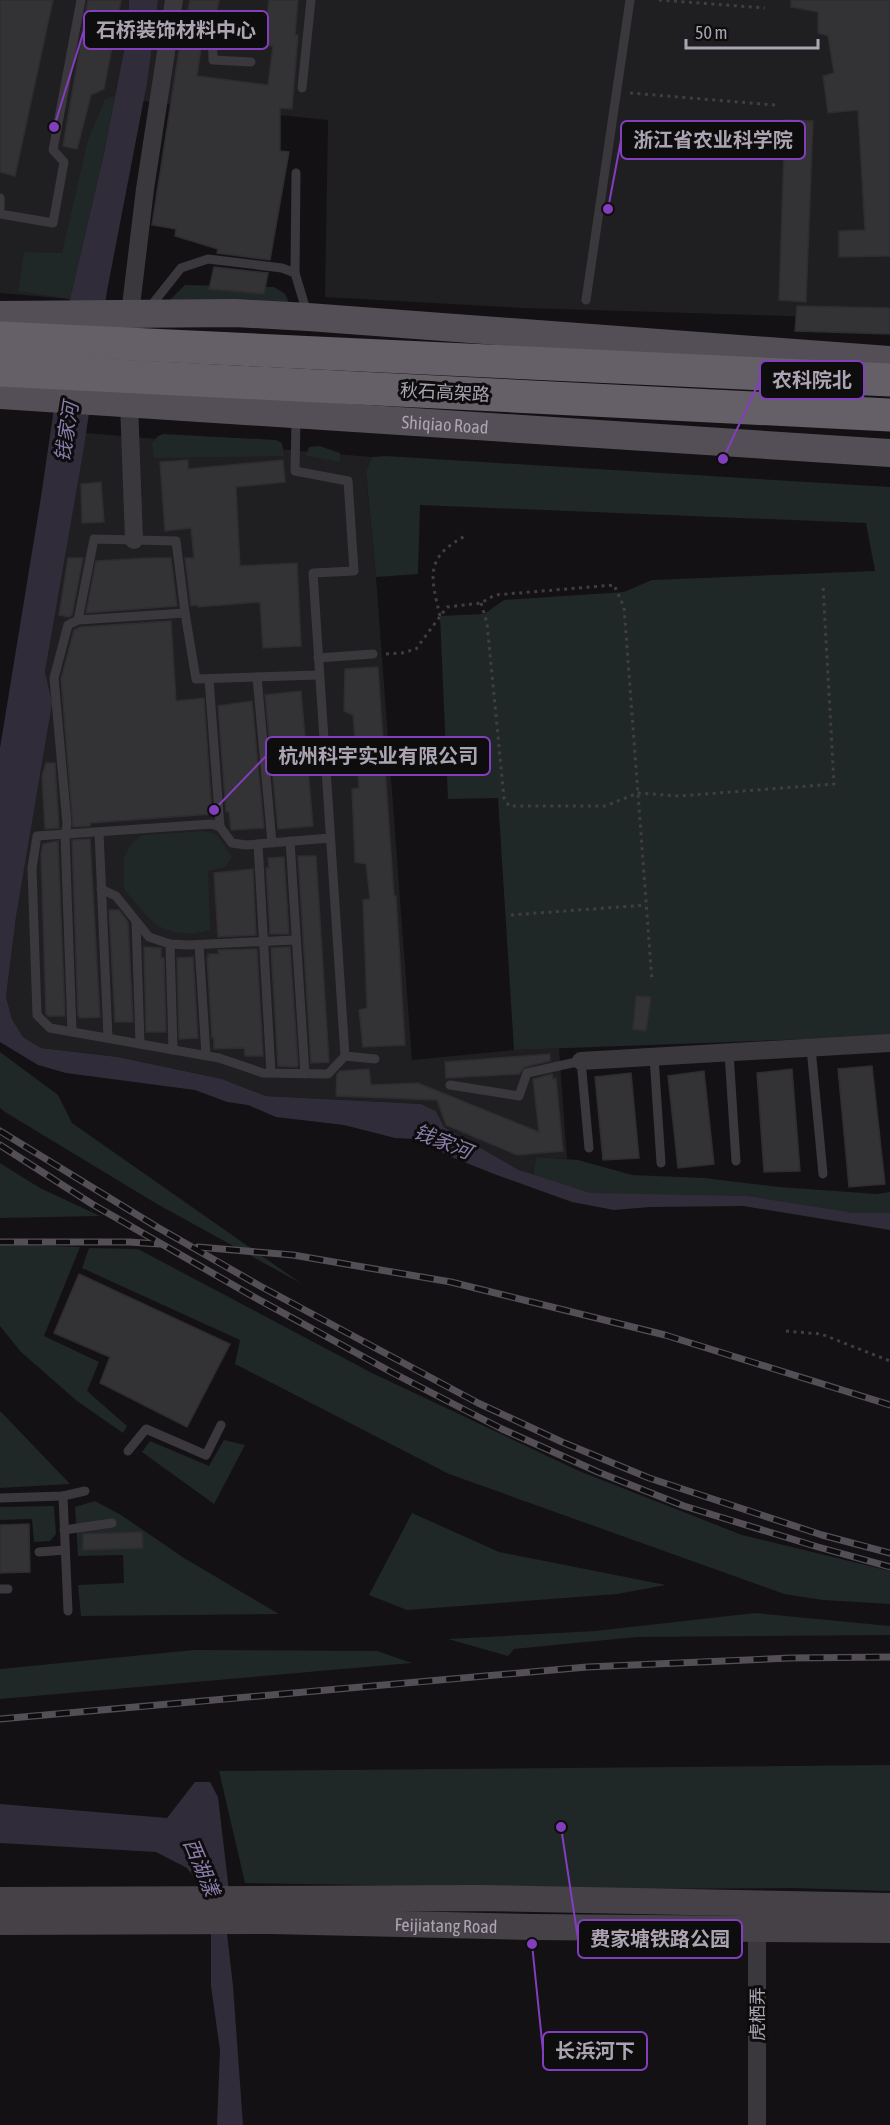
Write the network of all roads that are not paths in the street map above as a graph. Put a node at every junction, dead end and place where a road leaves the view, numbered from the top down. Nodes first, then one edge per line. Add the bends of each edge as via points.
1 (81, 0) edge
2 (310, 0) edge
3 (630, 0) edge
4 (173, 7) edge
5 (252, 62) dead end
6 (302, 88) dead end
7 (296, 173) dead end
8 (0, 198) edge
9 (0, 208) edge
10 (0, 214) edge
11 (295, 273) junction
12 (586, 300) dead end
13 (131, 314) junction
14 (308, 317) junction
15 (1, 332) edge
16 (890, 360) edge
17 (0, 370) edge
18 (890, 380) edge
19 (0, 395) edge
20 (120, 402) junction
21 (296, 414) junction
22 (890, 415) edge
23 (890, 453) edge
24 (134, 540) junction
25 (185, 613) junction
26 (78, 620) junction
27 (373, 654) road end
28 (318, 658) junction
29 (319, 675) junction
30 (257, 677) junction
31 (209, 679) junction
32 (220, 827) junction
33 (99, 832) junction
34 (65, 835) junction
35 (330, 837) junction
36 (290, 841) junction
37 (272, 843) junction
38 (258, 844) junction
39 (101, 889) junction
40 (136, 921) junction
41 (295, 940) junction
42 (264, 942) junction
43 (170, 944) junction
44 (199, 945) junction
45 (72, 1032) junction
46 (108, 1038) junction
47 (890, 1043) edge
48 (140, 1044) junction
49 (811, 1048) junction
50 (173, 1050) junction
51 (729, 1053) junction
52 (206, 1055) junction
53 (345, 1056) junction
54 (654, 1057) junction
55 (375, 1059) dead end
56 (581, 1061) junction
57 (271, 1073) junction
58 (305, 1074) junction
59 (450, 1085) dead end
60 (589, 1148) dead end
61 (736, 1161) dead end
62 (661, 1163) dead end
63 (823, 1174) dead end
64 (221, 1425) dead end
65 (128, 1451) dead end
66 (85, 1491) dead end
67 (63, 1496) junction
68 (0, 1498) edge
69 (112, 1523) dead end
70 (64, 1530) junction
71 (65, 1550) junction
72 (39, 1552) dead end
73 (68, 1611) dead end
74 (0, 1900) edge
75 (890, 1906) edge
76 (163, 1910) junction
77 (757, 1916) junction
78 (0, 1922) edge
79 (890, 1930) edge
80 (757, 2125) edge

1 - 10 lane via 53,150 64,162 53,223
2 - 6 lane
3 - 12 lane
4 - 5 lane via 212,20 213,60
4 - 13 street via 145,189
7 - 11 lane
8 - 9 lane
11 - 13 lane via 208,259 181,268
11 - 14 lane
13 - 14 main road
13 - 15 main road via 53,313
14 - 16 main road
15 - 18 highway, 秋石高架路
17 - 22 highway, 秋石高架路
19 - 20 main road, Shiqiao Road
20 - 21 main road, Shiqiao Road
20 - 24 street
21 - 23 main road, Shiqiao Road
21 - 28 lane via 295,471 348,481 354,571 313,573
24 - 25 lane via 176,541
24 - 26 lane via 94,539
25 - 26 lane
25 - 31 lane via 196,679
26 - 34 lane via 68,625 54,678
27 - 28 lane
28 - 29 lane
29 - 30 lane
29 - 35 lane
30 - 31 lane
30 - 37 lane
31 - 32 lane
32 - 33 lane via 212,824
32 - 38 lane via 232,843
33 - 34 lane
33 - 39 lane
34 - 45 lane
34 - 45 lane via 38,836 32,868 38,1015 50,1028
35 - 36 lane
35 - 53 lane
36 - 37 lane
36 - 41 lane
37 - 38 lane
38 - 42 lane
39 - 40 lane via 116,896
39 - 46 lane
40 - 43 lane via 149,937
40 - 48 lane
41 - 42 lane
41 - 58 lane
42 - 44 lane
42 - 57 lane
43 - 44 lane
43 - 50 lane
44 - 52 lane
45 - 46 lane
46 - 48 lane
47 - 49 street
48 - 50 lane
49 - 51 street
49 - 63 lane
50 - 52 lane
51 - 54 street
51 - 61 lane
52 - 57 lane
53 - 55 lane
53 - 58 lane via 328,1074
54 - 56 street
54 - 62 lane
56 - 59 lane via 527,1073 519,1096
56 - 60 lane
57 - 58 lane
64 - 65 lane via 206,1455 146,1429
66 - 67 lane
67 - 68 lane
67 - 70 lane
69 - 70 lane
70 - 71 lane
71 - 72 lane
71 - 73 lane
74 - 76 street, Feijiatang Road
75 - 77 street, Feijiatang Road
76 - 77 street, Feijiatang Road via 270,1910 478,1898
76 - 78 street, Feijiatang Road
77 - 79 street, Feijiatang Road
77 - 80 street, 虎栖弄

